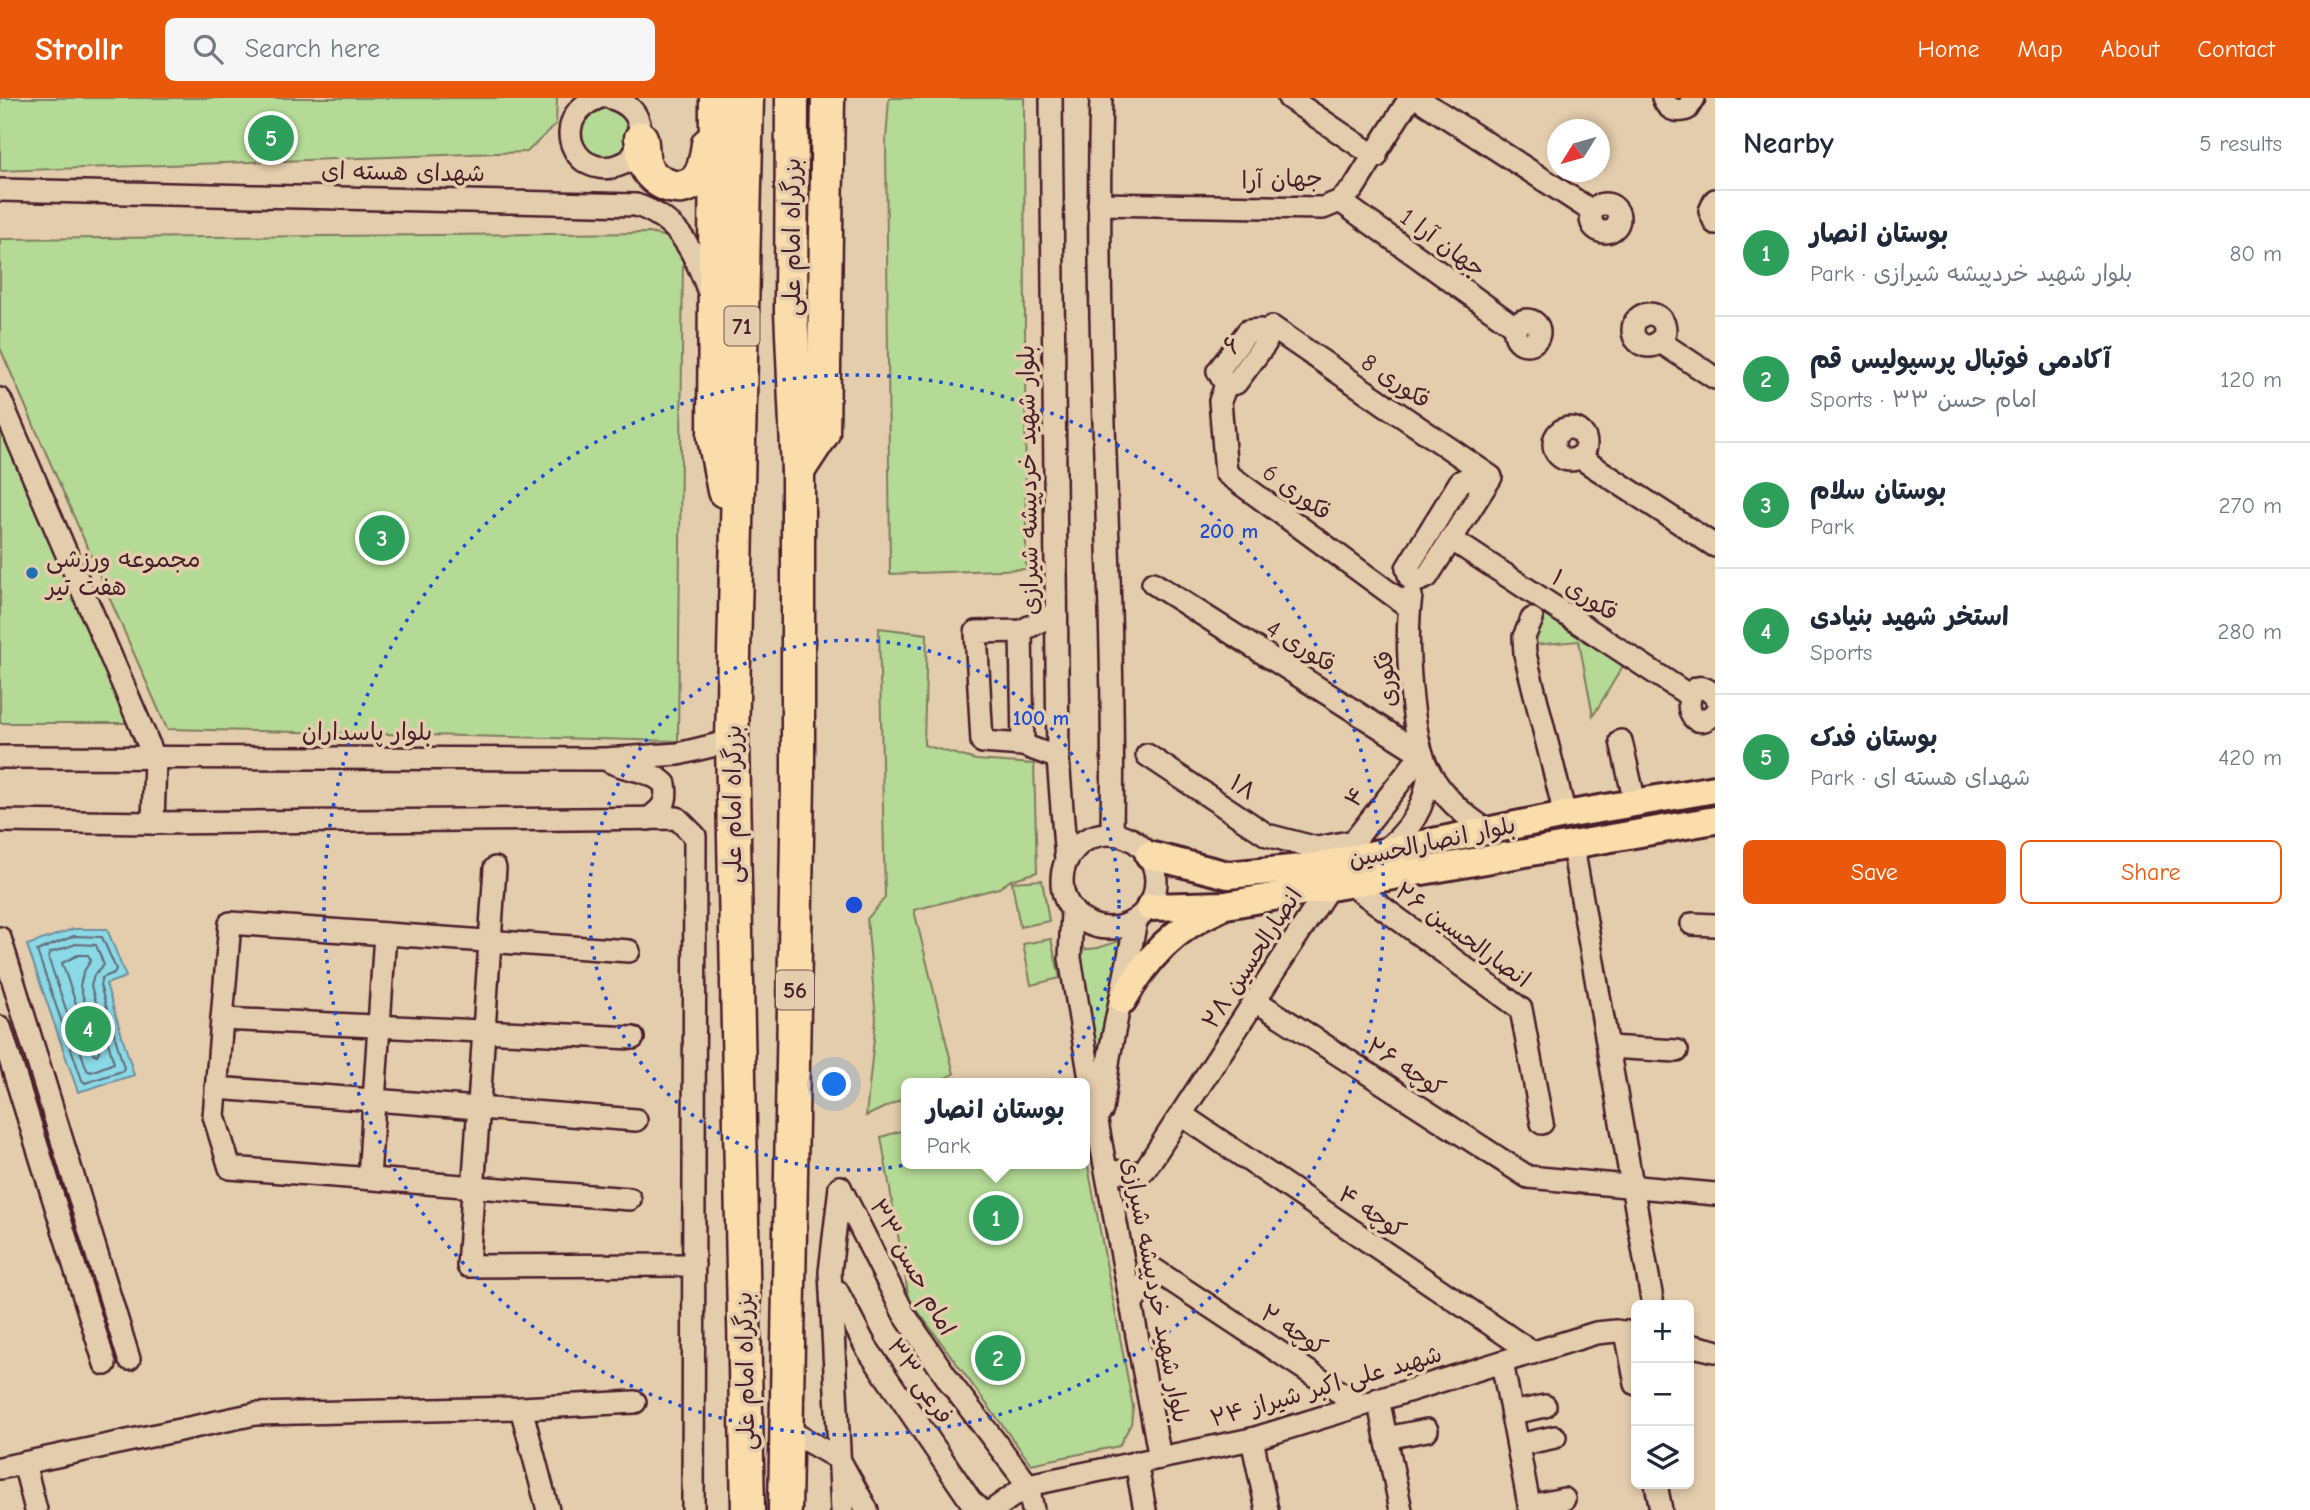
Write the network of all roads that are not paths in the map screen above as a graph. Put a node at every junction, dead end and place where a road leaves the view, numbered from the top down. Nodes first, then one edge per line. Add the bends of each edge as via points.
1 (598, 98) edge
2 (611, 98) edge
3 (642, 98) edge
4 (716, 98) edge
5 (747, 98) edge
6 (792, 98) edge
7 (828, 98) edge
8 (1051, 98) edge
9 (1101, 98) edge
10 (1289, 98) edge
11 (1410, 98) edge
12 (1417, 98) edge
13 (1663, 98) edge
14 (1694, 98) edge
15 (579, 104) edge
16 (1446, 106) edge
17 (641, 138) junction
18 (1376, 157) junction
19 (595, 167) junction
20 (0, 190) edge
21 (1715, 200) edge
22 (1340, 201) junction
23 (595, 202) junction
24 (1099, 204) junction
25 (1592, 211) dead end
26 (1715, 223) edge
27 (715, 312) junction
28 (1516, 327) dead end
29 (1269, 336) joint
30 (1659, 341) dead end
31 (1715, 378) edge
32 (1226, 385) joint
33 (0, 399) edge
34 (1579, 457) dead end
35 (798, 471) junction
36 (1485, 486) junction
37 (1451, 539) junction
38 (1715, 546) edge
39 (736, 554) junction
40 (1414, 580) junction
41 (1153, 583) dead end
42 (1409, 607) junction
43 (1056, 613) junction
44 (1532, 619) dead end
45 (1021, 631) junction
46 (1690, 696) junction
47 (1715, 696) edge
48 (1715, 713) edge
49 (732, 741) junction
50 (1621, 741) dead end
51 (1023, 745) junction
52 (1147, 755) dead end
53 (0, 757) edge
54 (1058, 758) junction
55 (155, 759) junction
56 (605, 759) junction
57 (1425, 763) junction
58 (1715, 789) edge
59 (1634, 803) junction
60 (1565, 815) junction
61 (648, 819) junction
62 (0, 821) edge
63 (1715, 821) edge
64 (153, 823) junction
65 (1487, 830) junction
66 (1112, 834) junction
67 (1573, 847) junction
68 (1317, 848) joint
69 (1380, 853) junction
70 (1149, 855) junction
71 (1066, 860) junction
72 (495, 868) dead end
73 (1339, 885) junction
74 (1226, 905) junction
75 (1072, 911) junction
76 (1143, 914) junction
77 (1692, 924) dead end
78 (1715, 925) edge
79 (385, 934) junction
80 (0, 938) edge
81 (491, 942) junction
82 (629, 951) dead end
83 (1123, 1000) junction
84 (1256, 1001) junction
85 (222, 1019) junction
86 (379, 1026) junction
87 (0, 1027) edge
88 (486, 1031) junction
89 (634, 1038) dead end
90 (1608, 1047) junction
91 (1677, 1051) dead end
92 (1090, 1078) edge
93 (1090, 1079) edge
94 (216, 1088) junction
95 (374, 1100) junction
96 (479, 1108) junction
97 (1182, 1115) junction
98 (636, 1120) dead end
99 (1542, 1123) dead end
100 (1099, 1133) junction
101 (1107, 1171) junction
102 (369, 1178) junction
103 (1631, 1186) junction
104 (474, 1187) junction
105 (1715, 1194) edge
106 (630, 1199) dead end
107 (694, 1265) junction
108 (831, 1272) junction
109 (1652, 1300) edge
110 (1133, 1302) junction
111 (1631, 1333) edge
112 (1694, 1346) edge
113 (1715, 1351) edge
114 (1533, 1353) junction
115 (129, 1359) dead end
116 (1502, 1362) junction
117 (105, 1364) dead end
118 (635, 1402) dead end
119 (1368, 1402) junction
120 (1545, 1406) dead end
121 (521, 1408) junction
122 (1512, 1413) junction
123 (788, 1430) junction
124 (1427, 1430) dead end
125 (1555, 1437) dead end
126 (1386, 1438) junction
127 (1252, 1439) junction
128 (1518, 1445) junction
129 (1160, 1458) junction
130 (839, 1459) junction
131 (24, 1462) junction
132 (1136, 1462) junction
133 (0, 1468) edge
134 (1028, 1485) junction
135 (1657, 1489) edge
136 (1564, 1499) dead end
137 (1530, 1508) edge
138 (36, 1510) edge
139 (548, 1510) edge
140 (693, 1510) edge
141 (748, 1510) edge
142 (785, 1510) edge
143 (842, 1510) edge
144 (867, 1510) edge
145 (981, 1510) edge
146 (993, 1510) edge
147 (1033, 1510) edge
148 (1145, 1510) edge
149 (1267, 1510) edge
150 (1401, 1510) edge
151 (1661, 1510) edge

1 - 15 street
2 - 17 street via 637,116
3 - 17 street
4 - 17 highway via 705,166 695,181 668,187 656,180 645,165
4 - 27 highway
5 - 39 highway, بزرگراه امام علی / 71
6 - 35 highway, بزرگراه امام علی / 71 via 791,311
7 - 35 highway via 822,433
8 - 43 street, بلوار شهید خردپیشه شیرازی
9 - 24 street
10 - 18 street
11 - 18 street, جهان آرا
12 - 16 street
13 - 14 street via 1677,111 1686,109
15 - 19 street via 571,142 584,162
16 - 25 street
17 - 19 street via 630,160 607,169
18 - 22 street, جهان آرا
19 - 23 street
20 - 23 street, شهدای هسته ای
21 - 26 street via 1710,211
22 - 24 street, جهان آرا via 1323,208
22 - 28 street, جهان آرا 1
23 - 27 street, شهدای هسته ای via 650,210 682,234 695,254
24 - 66 street via 1112,597
27 - 39 highway via 714,438
29 - 32 street, ۶ via 1261,330 1248,331 1218,371
29 - 36 street, فکوری 8
30 - 31 street
32 - 42 street, فکوری 6 via 1220,401 1226,473
33 - 55 street
34 - 38 street
35 - 123 highway, بزرگراه امام علی / 56
36 - 37 street
36 - 40 street, فکوری via 1472,479 1458,485 1406,568
37 - 40 street via 1427,577
37 - 46 street, فکوری ۱
39 - 49 highway, بزرگراه امام علی
40 - 42 street, فکوری
41 - 57 street, فکوری 4
42 - 57 street, فکوری via 1411,681
43 - 45 street
43 - 54 street, بلوار شهید خردپیشه شیرازی
44 - 60 street via 1524,637 1525,654
45 - 51 street
45 - 51 street via 976,632 982,742
46 - 47 street via 1704,689
46 - 48 street via 1687,703 1693,716 1702,720
49 - 56 street, بلوار پاسداران via 678,754
49 - 141 highway, بزرگراه امام علی
50 - 59 street
51 - 54 street
52 - 68 street, ۱۸ via 1267,835
53 - 55 street, بلوار پاسداران
54 - 71 street, بلوار شهید خردپیشه شیرازی
55 - 56 street, بلوار پاسداران
55 - 64 street
56 - 61 street via 629,771 652,772 665,784 666,802
57 - 65 street, فکوری via 1446,798
57 - 68 street, ۴ via 1354,841
57 - 69 street, فکوری via 1424,803 1401,837
58 - 59 main road, بلوار انصارالحسین
59 - 60 main road, بلوار انصارالحسین
60 - 65 main road, بلوار انصارالحسین
61 - 64 street
61 - 107 street via 677,818 695,836
62 - 64 street
63 - 67 main road, بلوار انصارالحسین
65 - 69 main road, بلوار انصارالحسین
66 - 70 street via 1133,840
66 - 71 street via 1085,840
67 - 73 main road, بلوار انصارالحسین
67 - 90 street
69 - 70 main road, بلوار انصارالحسین via 1244,874 1207,872
70 - 76 street via 1156,881
71 - 75 street via 1061,881
72 - 81 street
73 - 74 main road, بلوار انصارالحسین
73 - 84 street, انصارالحسین ۲۸
73 - 99 street, انصارالحسین ۲۶ via 1521,1009
74 - 76 main road, بلوار انصارالحسین
74 - 83 main road via 1181,929 1157,949
75 - 76 street via 1088,924 1107,929
75 - 92 street, بلوار شهید خردپیشه شیرازی via 1070,958
76 - 83 street, بلوار شهید خردپیشه شیرازی
77 - 78 street
79 - 81 street
79 - 85 street via 230,923
79 - 86 street
80 - 115 street
81 - 82 street
81 - 88 street
83 - 100 street, بلوار شهید خردپیشه شیرازی via 1109,1057
84 - 97 street, انصارالحسین ۲۸
84 - 103 street, کوچه ۲۶ via 1528,1177
85 - 86 street
85 - 94 street
86 - 88 street
86 - 95 street
87 - 117 street
88 - 89 street
88 - 96 street
90 - 91 street
90 - 103 street
93 - 100 street, بلوار شهید خردپیشه شیرازی
94 - 95 street
94 - 102 street via 214,1116 230,1168
95 - 96 street
95 - 102 street
96 - 98 street
96 - 104 street
97 - 101 street, انصارالحسین ۲۸ via 1141,1172
97 - 114 street, کوچه ۴
100 - 101 street, بلوار شهید خردپیشه شیرازی
101 - 110 street, بلوار شهید خردپیشه شیرازی
102 - 104 street
103 - 105 street
103 - 109 street
104 - 106 street
104 - 107 street via 468,1266
107 - 140 street
108 - 130 street
108 - 134 street, امام حسن ۳۳ via 840,1187 904,1314
108 - 145 street, فرعی ۳۳ via 842,1305 866,1347
110 - 119 street, کوچه ۲ via 1155,1270
110 - 129 street, بلوار شهید خردپیشه شیرازی
111 - 114 street, شهید علی اکبر شیراز ۲۴ via 1596,1333
112 - 113 street
114 - 116 street, شهید علی اکبر شیراز ۲۴
116 - 119 street, شهید علی اکبر شیراز ۲۴
116 - 122 street
118 - 121 street
119 - 126 street
119 - 127 street, شهید علی اکبر شیراز ۲۴
120 - 122 street
121 - 131 street via 255,1414
121 - 139 street
122 - 128 street
123 - 130 street
123 - 142 highway, بزرگراه امام علی / 56
124 - 126 street
125 - 128 street
126 - 150 street
127 - 129 street, شهید علی اکبر شیراز ۲۴
127 - 149 street
128 - 137 street
129 - 132 street, شهید علی اکبر شیراز ۲۴
130 - 143 street
130 - 144 street
131 - 133 street
131 - 138 street
132 - 134 street, شهید علی اکبر شیراز ۲۴
132 - 148 street
134 - 146 street
134 - 147 street, امام حسن ۳۳
135 - 151 street
136 - 137 street

